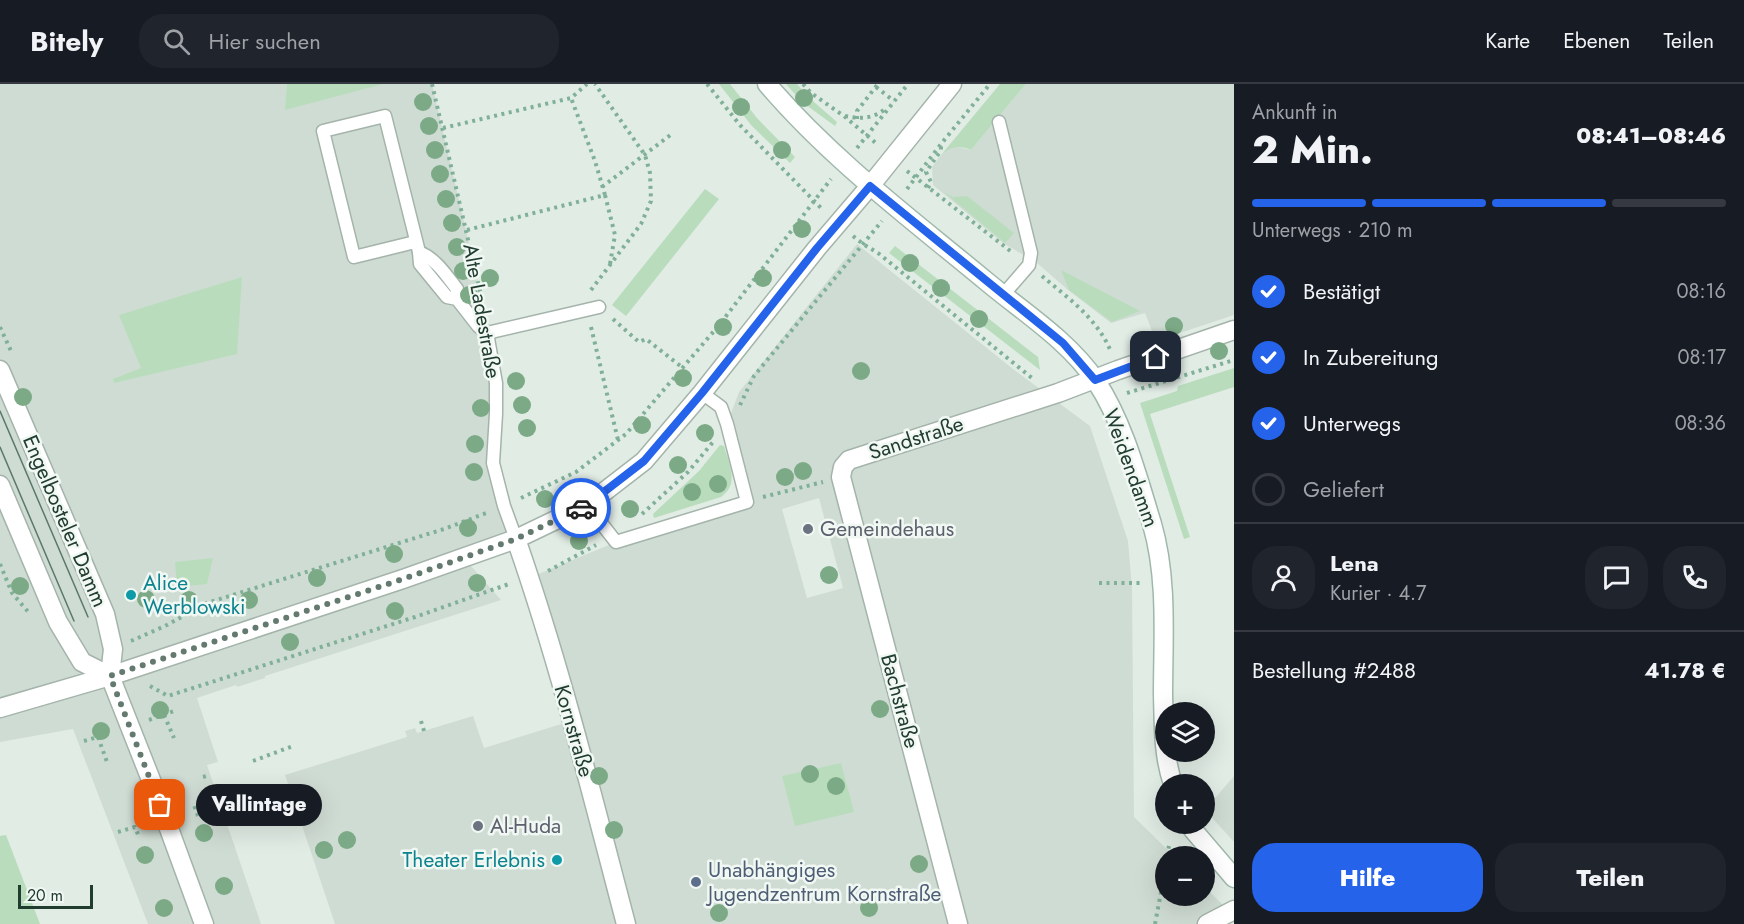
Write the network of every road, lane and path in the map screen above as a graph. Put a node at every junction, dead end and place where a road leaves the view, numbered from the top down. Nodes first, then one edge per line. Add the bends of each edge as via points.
1 (432, 84) edge
2 (587, 84) edge
3 (595, 84) edge
4 (707, 84) edge
5 (767, 84) edge
6 (803, 84) edge
7 (908, 84) edge
8 (952, 84) edge
9 (990, 84) edge
10 (877, 85) edge
11 (571, 98) junction
12 (893, 102) junction
13 (857, 119) junction
14 (999, 122) dead end
15 (443, 128) junction
16 (673, 133) dead end
17 (941, 144) junction
18 (645, 155) junction
19 (844, 164) junction
20 (870, 186) junction
21 (602, 187) junction
22 (928, 188) dead end
23 (605, 195) junction
24 (813, 201) junction
25 (894, 206) junction
26 (838, 224) junction
27 (467, 230) junction
28 (863, 244) junction
29 (417, 247) junction
30 (1004, 295) junction
31 (593, 308) junction
32 (1234, 330) edge
33 (488, 333) junction
34 (1234, 360) edge
35 (682, 368) junction
36 (0, 370) edge
37 (1095, 380) junction
38 (702, 393) junction
39 (1058, 393) junction
40 (1127, 393) dead end
41 (727, 424) junction
42 (618, 440) junction
43 (841, 477) junction
44 (0, 485) edge
45 (747, 502) junction
46 (587, 505) junction
47 (504, 506) junction
48 (611, 536) junction
49 (516, 539) junction
50 (0, 564) edge
51 (529, 578) junction
52 (1099, 583) dead end
53 (1162, 584) junction
54 (31, 616) dead end
55 (130, 642) dead end
56 (110, 676) junction
57 (168, 696) dead end
58 (0, 708) edge
59 (177, 710) dead end
60 (164, 715) junction
61 (421, 721) dead end
62 (142, 722) dead end
63 (424, 731) dead end
64 (113, 732) dead end
65 (98, 737) junction
66 (174, 738) dead end
67 (84, 741) dead end
68 (293, 746) dead end
69 (253, 761) dead end
70 (107, 762) dead end
71 (1170, 774) edge
72 (210, 775) dead end
73 (203, 777) dead end
74 (210, 798) dead end
75 (198, 816) dead end
76 (118, 832) dead end
77 (1197, 834) edge
78 (139, 837) dead end
79 (1234, 878) edge
80 (1158, 906) edge
81 (1234, 910) edge
82 (204, 924) edge
83 (626, 924) edge
84 (958, 924) edge
85 (1155, 924) edge
86 (1207, 924) edge

1 - 15 path, Alte Ladestraße
2 - 11 path
3 - 18 path
4 - 24 path via 740,125
5 - 19 street, Weidendamm
6 - 13 path via 844,116
7 - 12 path
8 - 20 street
9 - 17 path
10 - 12 path
10 - 13 path via 857,111
11 - 15 path
11 - 21 path
12 - 13 path via 881,113
12 - 19 path
14 - 30 lane via 1031,253 1029,266
15 - 27 path, Alte Ladestraße
16 - 18 path
17 - 22 path via 926,171 931,182
17 - 25 path
18 - 21 path
18 - 23 path via 651,201 641,224 610,265 615,235
19 - 20 street, Weidendamm
19 - 24 path
20 - 25 street, Weidendamm
20 - 26 street
21 - 23 path
23 - 27 path
24 - 26 path
24 - 35 path
25 - 28 path
25 - 30 street, Weidendamm
26 - 28 path
26 - 38 street
27 - 33 path, Alte Ladestraße
28 - 39 path via 1034,380
28 - 41 path via 754,376
29 - 29 lane via 385,116 323,131 354,257
29 - 33 lane via 420,264 447,297 457,299
30 - 37 street, Weidendamm via 1063,343
31 - 33 lane
31 - 35 path via 639,342 646,339
31 - 42 path
32 - 37 street, Sandstraße
33 - 47 lane, Alte Ladestraße via 496,383 493,463
34 - 40 path
35 - 42 path
36 - 56 street, Engelbosteler Damm via 105,614 113,649
37 - 39 street, Sandstraße
37 - 53 street, Weidendamm via 1128,447 1159,550
38 - 41 lane via 721,407
38 - 46 street via 644,461
39 - 43 street, Sandstraße via 849,460
41 - 45 lane
41 - 48 path via 688,472 635,520
42 - 47 path via 576,472
43 - 45 path
43 - 84 street, Bachstraße
44 - 56 street via 58,622 82,662
45 - 48 lane via 616,542
46 - 48 lane
46 - 49 street
47 - 49 lane, Alte Ladestraße
47 - 55 path via 207,603
48 - 51 path via 546,573
49 - 51 street, Kornstraße
49 - 56 street
50 - 54 path via 12,593
51 - 57 path
51 - 83 street, Kornstraße
52 - 53 path
53 - 71 street, Weidendamm via 1164,734
56 - 58 street
56 - 82 street, Engelbosteler Damm
59 - 60 path
60 - 62 path
60 - 66 path
61 - 63 path
64 - 65 path
65 - 67 path
65 - 70 path
68 - 69 path
72 - 73 path
74 - 75 path via 194,805
76 - 78 path via 135,827
77 - 79 street
80 - 85 path
81 - 86 street

